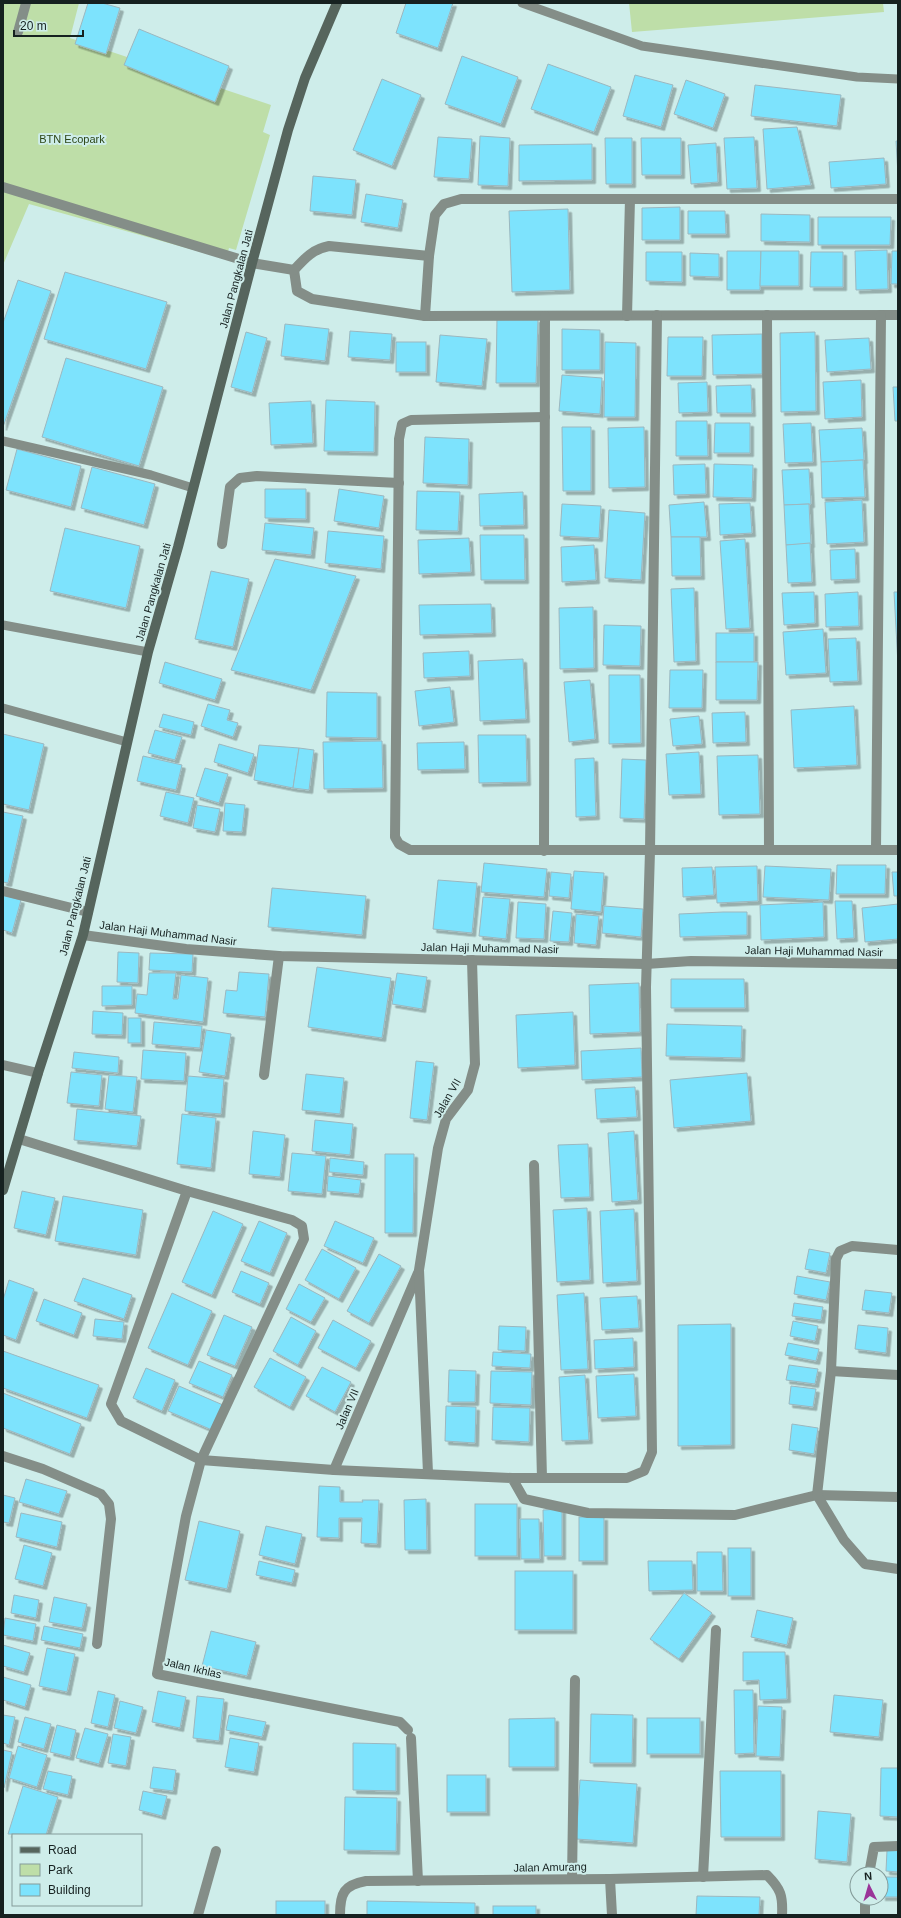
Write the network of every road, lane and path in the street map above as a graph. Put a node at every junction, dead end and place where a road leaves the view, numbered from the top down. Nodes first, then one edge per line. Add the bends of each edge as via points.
1 (26, 3) edge
2 (522, 3) edge
3 (334, 4) edge
4 (18, 32) dead end
5 (898, 79) edge
6 (3, 187) edge
7 (630, 199) junction
8 (898, 199) edge
9 (429, 256) junction
10 (252, 263) junction
11 (294, 270) junction
12 (657, 315) junction
13 (767, 315) junction
14 (881, 315) junction
15 (898, 315) edge
16 (425, 316) junction
17 (545, 316) junction
18 (627, 316) junction
19 (545, 416) junction
20 (3, 441) edge
21 (399, 483) junction
22 (193, 488) junction
23 (222, 544) dead end
24 (3, 625) edge
25 (148, 652) junction
26 (3, 708) edge
27 (127, 742) junction
28 (769, 850) junction
29 (876, 850) junction
30 (898, 850) edge
31 (544, 851) junction
32 (650, 851) junction
33 (3, 891) edge
34 (88, 912) junction
35 (83, 934) junction
36 (279, 956) junction
37 (472, 960) junction
38 (646, 964) junction
39 (898, 964) edge
40 (3, 1065) edge
41 (38, 1073) junction
42 (264, 1075) dead end
43 (19, 1139) junction
44 (534, 1165) dead end
45 (3, 1190) edge
46 (187, 1191) junction
47 (898, 1250) edge
48 (419, 1270) junction
49 (831, 1371) junction
50 (898, 1375) edge
51 (3, 1456) edge
52 (201, 1460) junction
53 (334, 1470) junction
54 (428, 1473) junction
55 (512, 1478) junction
56 (542, 1478) junction
57 (817, 1495) junction
58 (898, 1497) edge
59 (898, 1569) edge
60 (716, 1630) dead end
61 (97, 1644) dead end
62 (575, 1680) dead end
63 (898, 1846) edge
64 (216, 1851) dead end
65 (870, 1866) edge
66 (703, 1877) junction
67 (572, 1879) junction
68 (610, 1879) junction
69 (418, 1881) junction
70 (198, 1915) edge
71 (340, 1915) edge
72 (612, 1915) edge
73 (782, 1915) edge

1 - 4 street
2 - 5 lane via 642,46 857,77
3 - 10 main road, Jalan Pangkalan Jati via 305,78
6 - 10 street
7 - 8 street
7 - 9 street via 461,199 444,204 435,215
7 - 18 street
9 - 11 street via 329,246 318,248
9 - 16 street
10 - 11 street
10 - 22 main road, Jalan Pangkalan Jati
11 - 16 street via 297,291 312,299
12 - 13 street
12 - 18 street
12 - 32 street
13 - 14 street
13 - 28 street
14 - 15 street
14 - 29 street
16 - 17 street
17 - 18 street
17 - 19 street
19 - 21 street via 411,420 402,424 399,439
19 - 31 street
20 - 22 lane via 150,475
21 - 23 street via 257,476 240,478 230,487
21 - 31 street via 395,837 399,844 410,850
22 - 25 main road, Jalan Pangkalan Jati
24 - 25 lane
25 - 27 main road, Jalan Pangkalan Jati
26 - 27 lane
27 - 34 main road, Jalan Pangkalan Jati
28 - 29 street
28 - 32 street
29 - 30 street
31 - 32 street
32 - 38 street
33 - 34 street
34 - 35 main road, Jalan Pangkalan Jati
35 - 36 street, Jalan Haji Muhammad Nasir via 186,949
35 - 41 main road, Jalan Pangkalan Jati
36 - 37 street, Jalan Haji Muhammad Nasir
36 - 42 street
37 - 38 street, Jalan Haji Muhammad Nasir
37 - 48 street, Jalan VII via 475,1064 468,1090 446,1119 440,1141
38 - 39 street, Jalan Haji Muhammad Nasir via 691,961
38 - 56 street via 652,1452 644,1471 627,1478
40 - 41 street
41 - 43 main road, Jalan Pangkalan Jati
43 - 45 main road, Jalan Pangkalan Jati
43 - 46 street
44 - 56 street
46 - 52 street via 111,1404 121,1421
46 - 52 street via 292,1220 302,1226 304,1239
47 - 49 street via 852,1246 840,1251 836,1259
48 - 53 street, Jalan VII
48 - 54 street, Jalan VII
49 - 50 street
49 - 57 street
51 - 61 street via 44,1469 101,1494 109,1504 112,1519
52 - 53 street
52 - 69 street, Jalan Ikhlas via 186,1516 157,1674 400,1722 410,1734
53 - 54 street
54 - 55 street
55 - 56 street
55 - 57 street via 524,1499 588,1513 735,1515
57 - 58 street
57 - 59 street via 844,1540 865,1564
60 - 66 street
62 - 67 street
63 - 65 street via 874,1846
64 - 70 street
66 - 68 street, Jalan Amurang
66 - 73 street, Jalan Amurang via 767,1875 779,1887
67 - 68 street, Jalan Amurang
67 - 69 street, Jalan Amurang
68 - 72 street
69 - 71 street, Jalan Amurang via 366,1881 352,1884 344,1892

